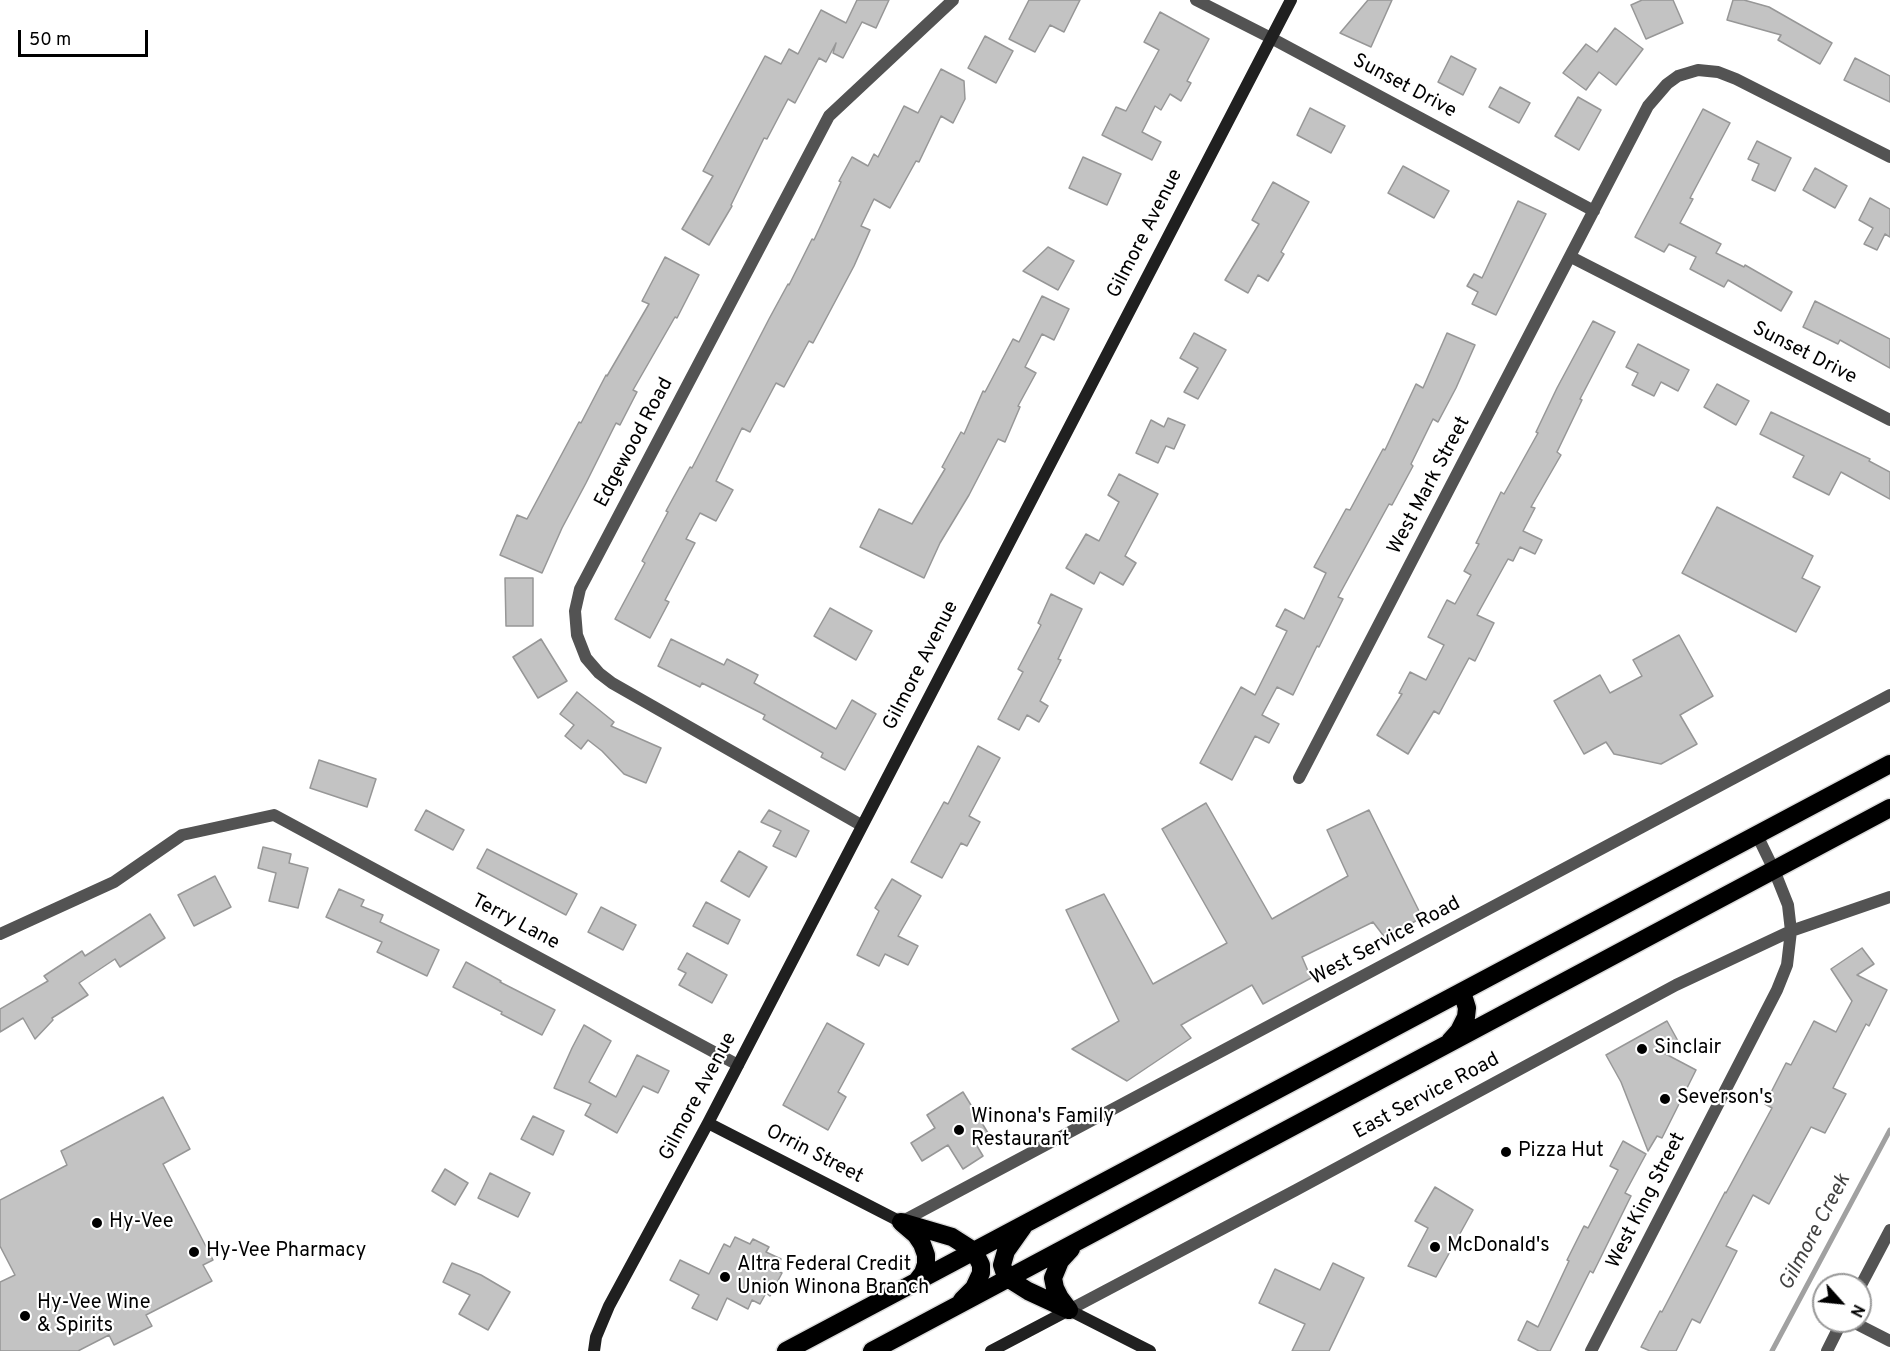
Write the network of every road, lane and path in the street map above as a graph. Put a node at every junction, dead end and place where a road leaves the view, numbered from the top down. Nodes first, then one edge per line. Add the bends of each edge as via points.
1 (953, 0) edge
2 (1196, 0) edge
3 (1291, 0) edge
4 (1271, 38) junction
5 (1890, 157) edge
6 (1594, 211) junction
7 (1571, 256) junction
8 (1890, 420) edge
9 (1890, 695) edge
10 (1890, 764) edge
11 (1299, 778) dead end
12 (1890, 808) edge
13 (861, 825) junction
14 (1757, 836) junction
15 (1774, 870) junction
16 (1890, 897) edge
17 (1791, 931) junction
18 (0, 934) edge
19 (1462, 992) junction
20 (1442, 1047) junction
21 (738, 1065) junction
22 (708, 1123) junction
23 (901, 1222) junction
24 (1026, 1224) junction
25 (1890, 1230) edge
26 (1078, 1242) junction
27 (974, 1251) junction
28 (1867, 1273) edge
29 (1009, 1279) junction
30 (916, 1282) junction
31 (956, 1306) junction
32 (1069, 1310) junction
33 (1872, 1332) edge
34 (1836, 1333) edge
35 (1890, 1341) edge
36 (594, 1351) edge
37 (786, 1351) edge
38 (872, 1351) edge
39 (991, 1351) edge
40 (1150, 1351) edge
41 (1591, 1351) edge
42 (1827, 1351) edge

1 - 13 street, Edgewood Road via 829,116 580,589 575,611 577,636 586,658 598,673
2 - 4 street, Sunset Drive
3 - 4 street, Gilmore Avenue
4 - 6 street, Sunset Drive
4 - 13 street, Gilmore Avenue
5 - 6 street, West Mark Street via 1736,79 1698,70 1678,76 1648,106
6 - 7 street, West Mark Street
7 - 8 street, Sunset Drive
7 - 11 street, West Mark Street
9 - 23 street, West Service Road
10 - 14 highway
12 - 15 highway
13 - 21 street, Gilmore Avenue
14 - 15 street, West King Street
14 - 19 highway
15 - 17 street, West King Street via 1788,904
15 - 20 highway
16 - 17 street, East Service Road
17 - 32 street, East Service Road via 1676,985
17 - 41 street, West King Street via 1787,965 1777,990
18 - 21 street, Terry Lane via 114,882 182,835 274,815
19 - 20 highway via 1467,1008 1464,1024
19 - 24 highway
20 - 26 highway
21 - 22 street, Gilmore Avenue
22 - 23 street, Orrin Street
22 - 36 street, Gilmore Avenue via 609,1306
23 - 27 highway via 952,1237
23 - 30 highway via 916,1235 926,1255 923,1273
24 - 27 highway
24 - 29 highway via 1003,1258
25 - 28 street
26 - 29 highway
26 - 32 highway via 1060,1261 1053,1278
27 - 30 highway
27 - 31 highway via 981,1273 974,1288
29 - 31 highway
29 - 32 highway
30 - 37 highway
31 - 38 highway
32 - 39 street, East Service Road
32 - 40 street
33 - 35 street
34 - 42 street

